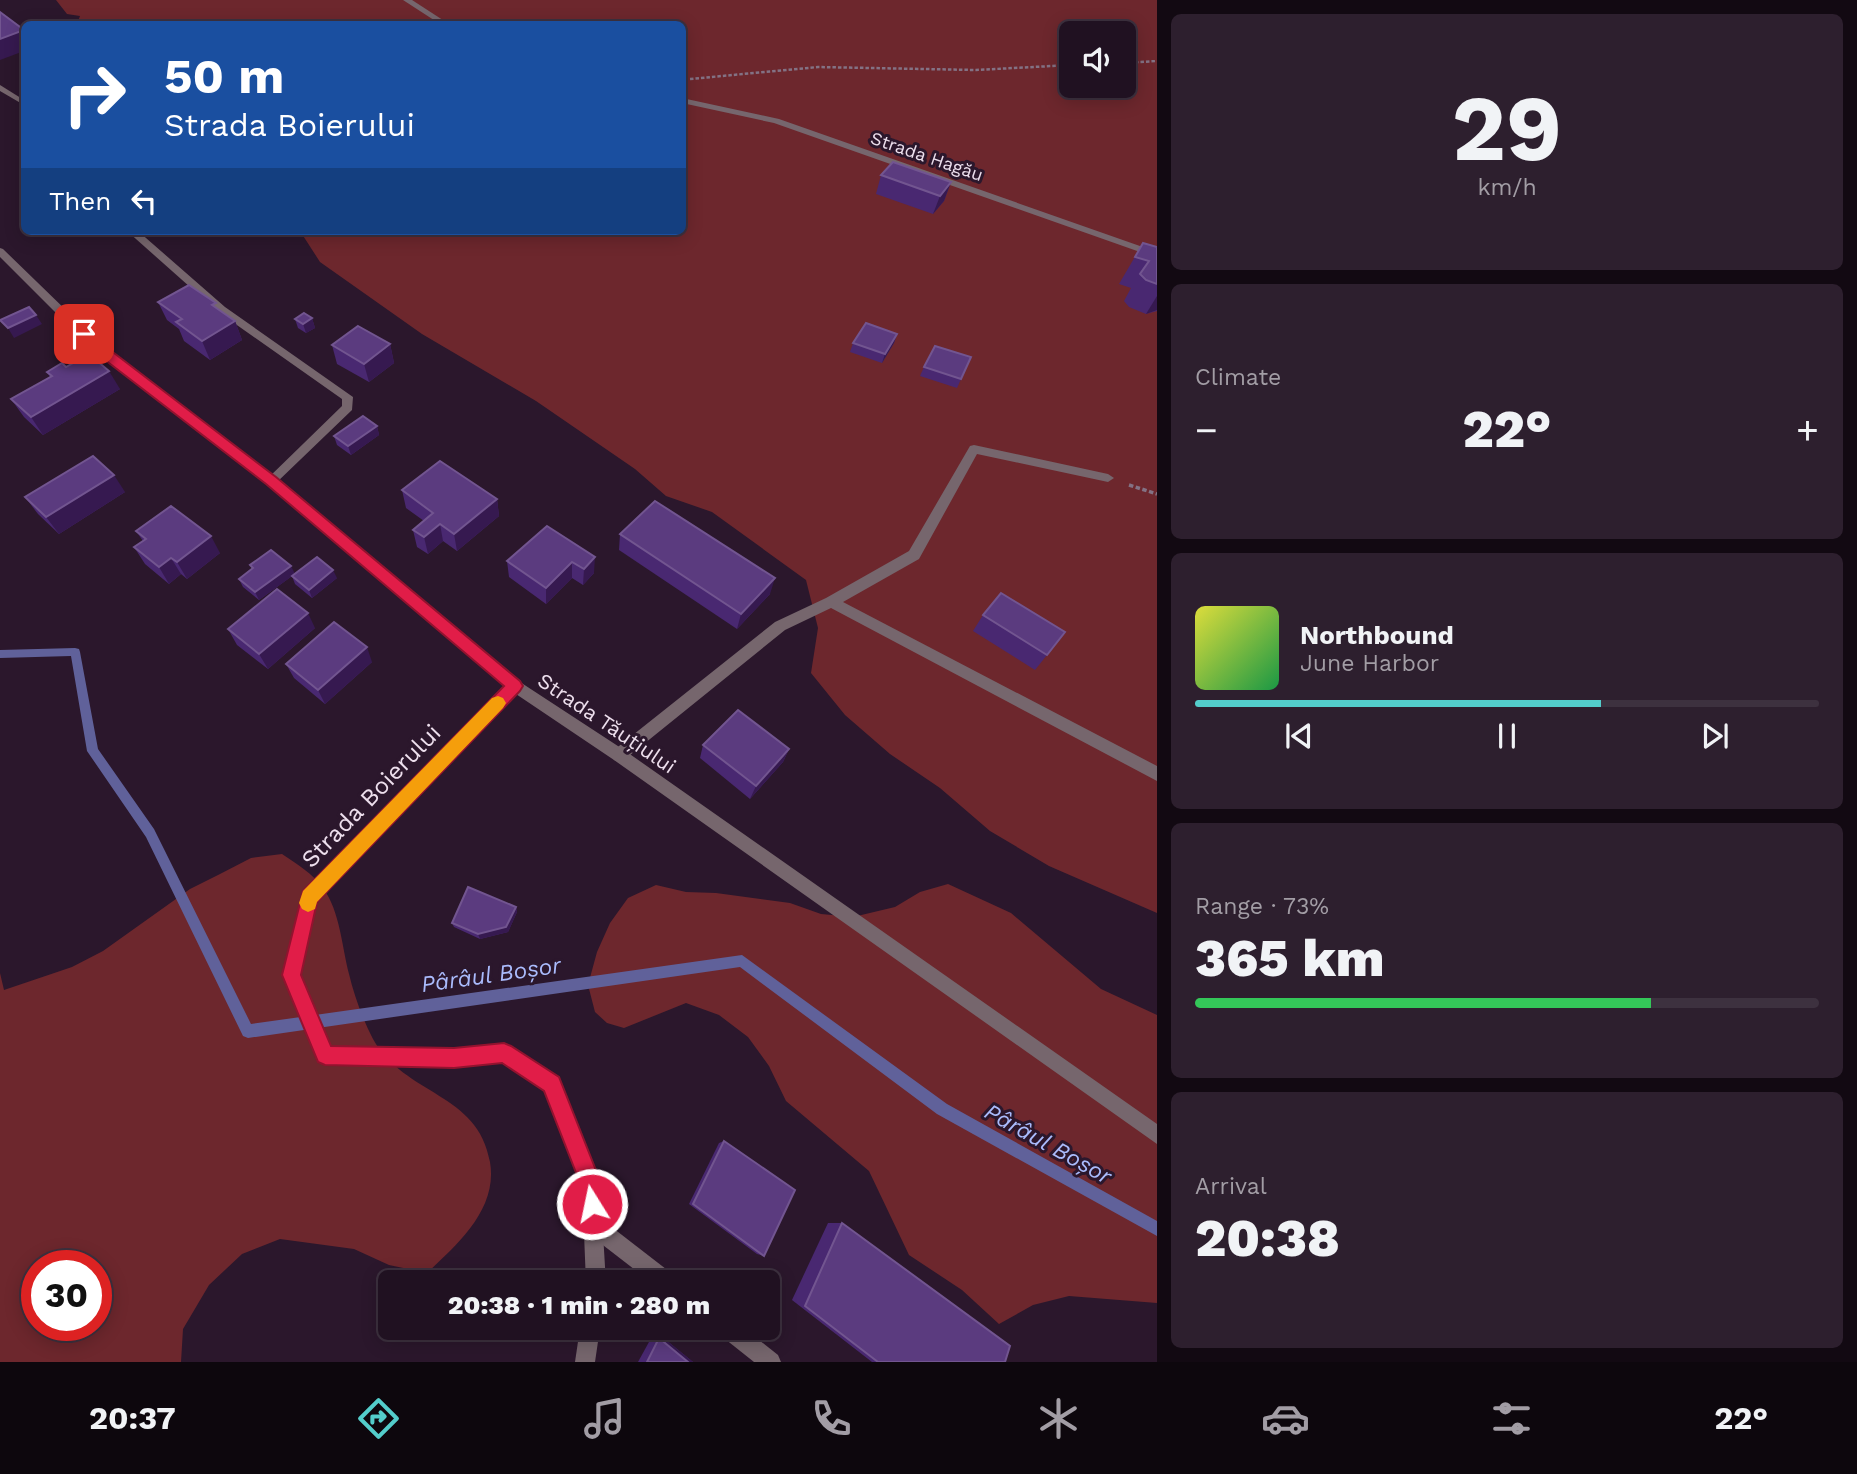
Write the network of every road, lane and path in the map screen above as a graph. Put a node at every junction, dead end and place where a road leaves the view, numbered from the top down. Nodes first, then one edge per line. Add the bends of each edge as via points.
1 (407, 0) edge
2 (440, 21) edge
3 (1157, 61) edge
4 (1136, 62) edge
5 (1059, 66) edge
6 (686, 80) edge
7 (0, 87) edge
8 (21, 101) edge
9 (686, 101) edge
10 (137, 235) edge
11 (0, 251) edge
12 (1157, 255) edge
13 (1108, 478) dead end
14 (271, 481) junction
15 (831, 602) junction
16 (515, 686) junction
17 (619, 755) junction
18 (1157, 774) edge
19 (1157, 1135) edge
20 (593, 1225) junction
21 (595, 1270) edge
22 (651, 1270) edge
23 (588, 1340) edge
24 (743, 1340) edge
25 (585, 1362) edge
26 (771, 1362) edge

1 - 2 street
3 - 4 path
5 - 6 path via 976,70 818,67
7 - 8 street
9 - 12 street, Strada Hagău via 776,121
10 - 14 street via 221,310 347,397 348,407
11 - 14 street, Strada Tăuțiului via 100,351
13 - 15 street via 974,449 914,555
14 - 16 street, Strada Tăuțiului
15 - 17 street via 780,626
15 - 18 street
16 - 17 street, Strada Tăuțiului
16 - 20 street, Strada Boierului via 309,897 291,975 325,1055 454,1058 504,1053 552,1084 591,1183
17 - 19 street, Strada Tăuțiului
20 - 21 street, Strada Boierului
20 - 22 street
23 - 25 street
24 - 26 street

